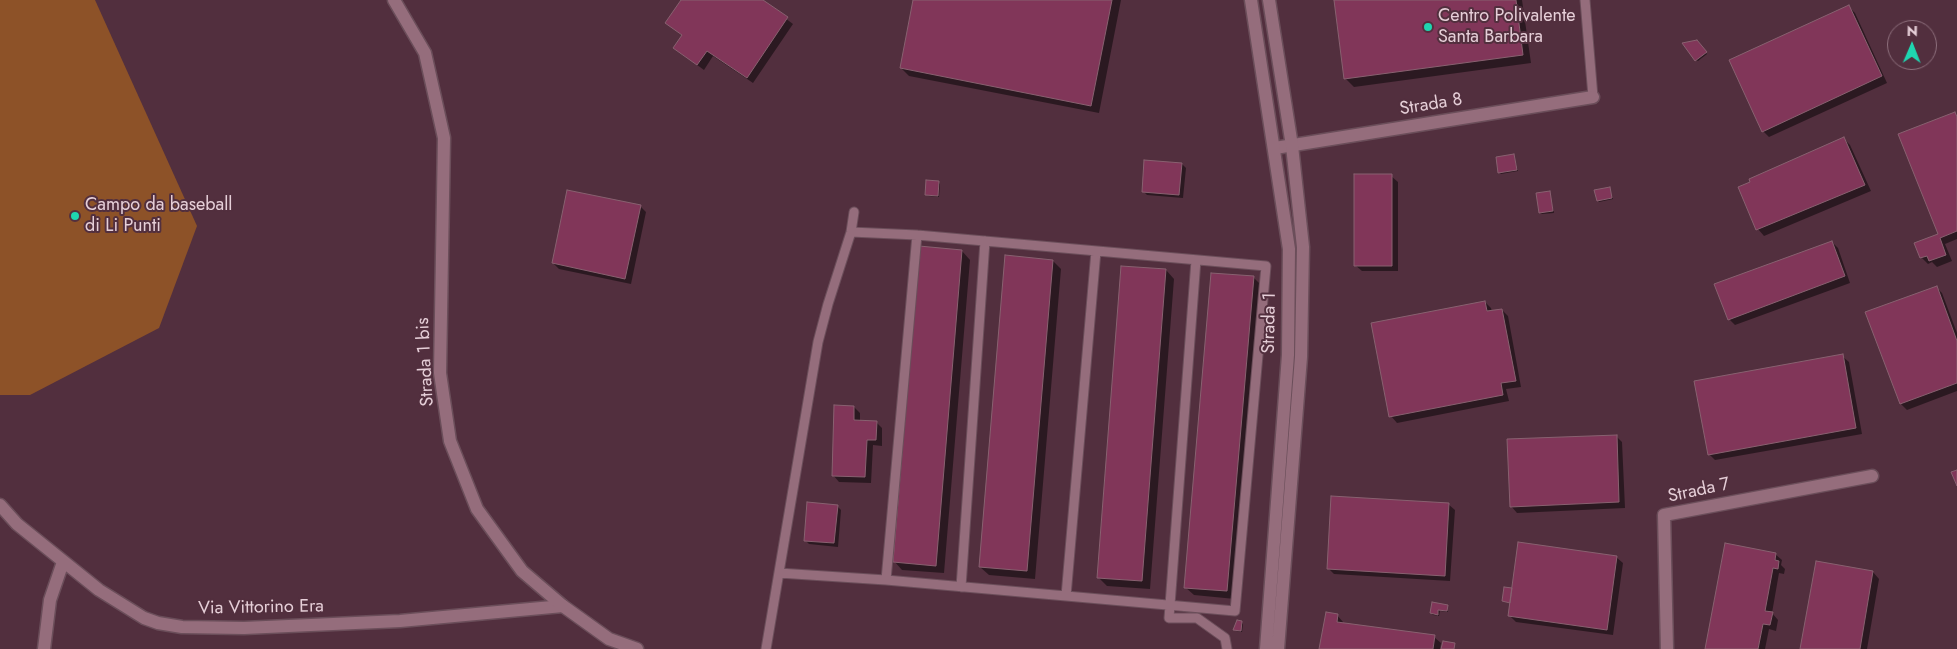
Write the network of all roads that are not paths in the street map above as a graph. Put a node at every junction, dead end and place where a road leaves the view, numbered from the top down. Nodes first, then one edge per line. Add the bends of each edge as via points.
1 (394, 0) edge
2 (1251, 0) edge
3 (1269, 0) edge
4 (1585, 0) edge
5 (1593, 97) joint
6 (1292, 146) junction
7 (1275, 148) junction
8 (854, 212) dead end
9 (851, 232) junction
10 (917, 235) junction
11 (985, 241) junction
12 (1096, 251) junction
13 (1196, 260) junction
14 (1872, 476) dead end
15 (0, 505) edge
16 (63, 562) junction
17 (779, 573) junction
18 (886, 580) junction
19 (961, 586) junction
20 (1066, 596) junction
21 (1170, 605) junction
22 (563, 606) junction
23 (44, 649) edge
24 (637, 649) edge
25 (766, 649) edge
26 (1228, 649) edge
27 (1266, 649) edge
28 (1278, 649) edge
29 (1667, 649) edge

1 - 22 street, Strada 1 bis via 425,53 444,138 440,373 450,441 477,509 522,571
2 - 7 street, Strada 1
3 - 6 street, Strada 1
4 - 5 lane
5 - 6 street, Strada 8
6 - 7 street, Strada 8
6 - 28 street, Strada 1 via 1303,247 1301,358
7 - 27 street, Strada 1 via 1289,249 1288,355
8 - 9 lane
9 - 10 lane
9 - 17 lane via 818,342
10 - 11 lane
10 - 18 lane
11 - 12 lane
11 - 19 lane
12 - 13 lane
12 - 20 lane
13 - 21 lane
13 - 21 lane via 1266,266 1236,611
14 - 29 street, Strada 7 via 1664,515
15 - 16 street, Via Vittorino Era via 17,524
16 - 22 street, Via Vittorino Era via 144,618 182,627 244,628 400,621
16 - 23 street via 50,600
17 - 18 lane
17 - 25 lane
18 - 19 lane
19 - 20 lane
20 - 21 lane
21 - 26 lane via 1169,618 1196,618 1225,638
22 - 24 street, Strada 1 bis via 609,639

